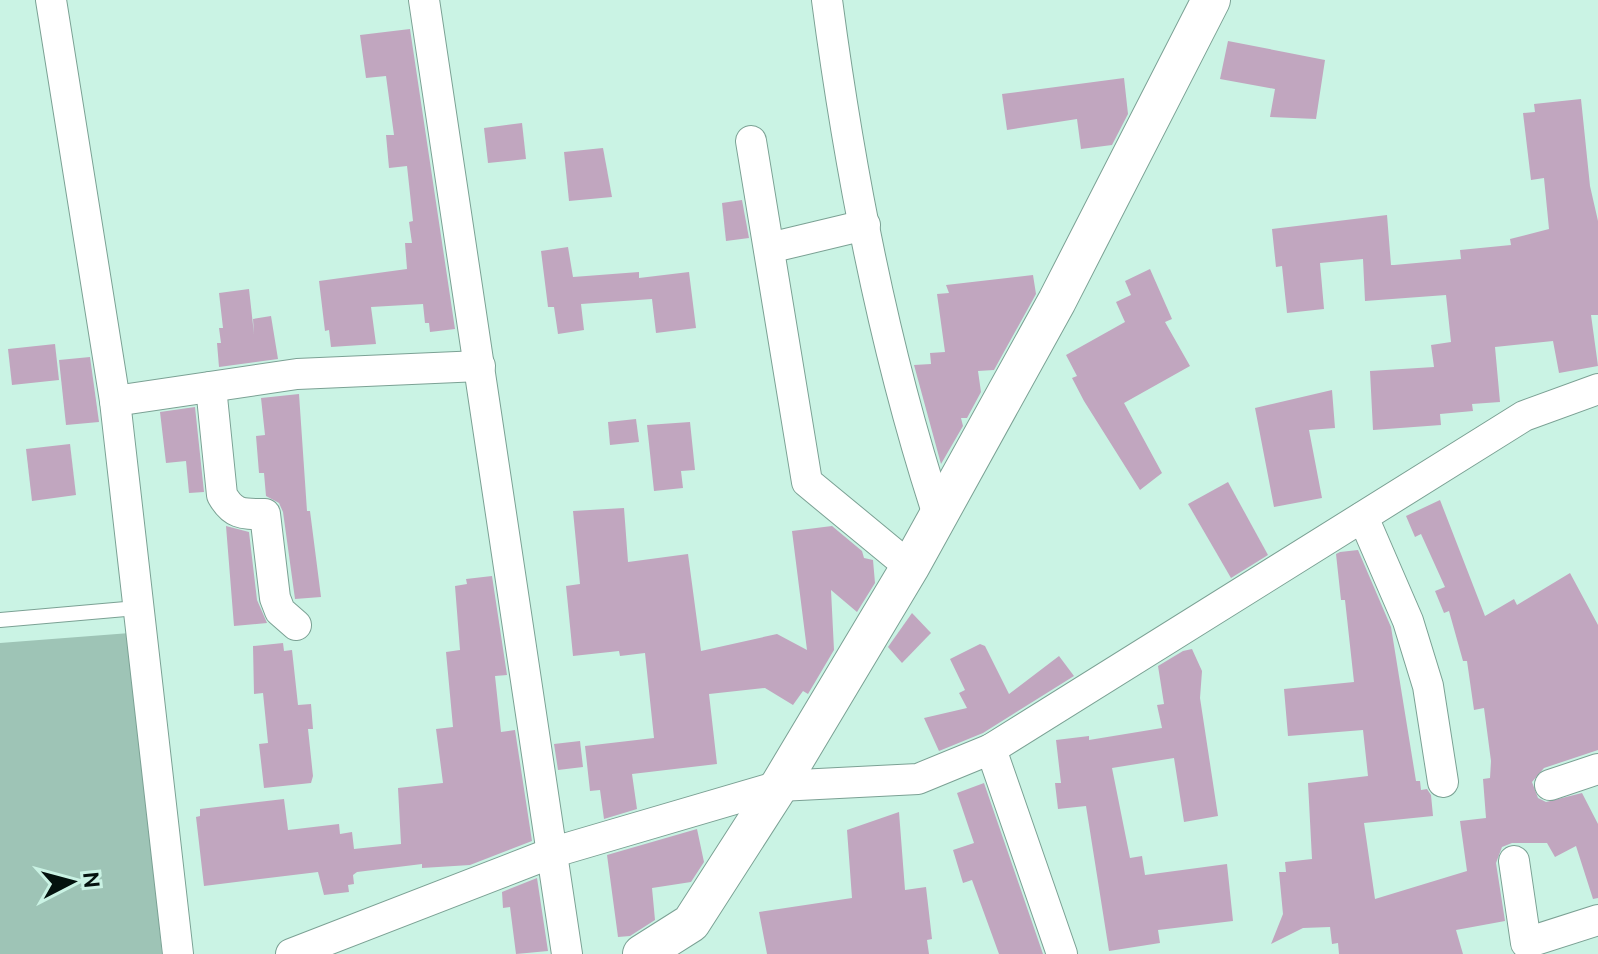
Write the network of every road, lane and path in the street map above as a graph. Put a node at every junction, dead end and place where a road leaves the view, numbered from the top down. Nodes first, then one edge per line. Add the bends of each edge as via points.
1 (51, 0) edge
2 (424, 0) edge
3 (827, 0) edge
4 (1211, 0) edge
5 (751, 141) dead end
6 (865, 225) junction
7 (769, 248) junction
8 (480, 366) junction
9 (211, 387) junction
10 (1598, 389) edge
11 (115, 401) junction
12 (1363, 517) junction
13 (939, 518) junction
14 (910, 567) junction
15 (137, 608) junction
16 (0, 620) edge
17 (296, 625) dead end
18 (991, 749) junction
19 (1598, 769) edge
20 (1443, 782) dead end
21 (1550, 785) dead end
22 (779, 786) junction
23 (554, 852) junction
24 (1514, 861) dead end
25 (1598, 920) edge
26 (178, 954) edge
27 (291, 954) edge
28 (567, 954) edge
29 (642, 954) edge
30 (1062, 954) edge

1 - 11 street
2 - 8 street
3 - 6 street
4 - 13 street
5 - 7 street
6 - 7 street
6 - 13 street via 904,398
7 - 14 street via 807,482
8 - 9 street via 297,374
8 - 23 street
9 - 11 street
9 - 17 street via 222,495 239,514 265,514 275,598 280,611
10 - 12 street via 1524,416
11 - 15 street
12 - 18 street
12 - 20 street via 1408,621 1428,686
13 - 14 street
14 - 22 street
15 - 16 lane
15 - 26 street
18 - 22 street via 918,779
18 - 30 street
19 - 21 street
22 - 23 street
22 - 29 street via 691,923
23 - 27 street
23 - 28 street
24 - 25 street via 1526,943

